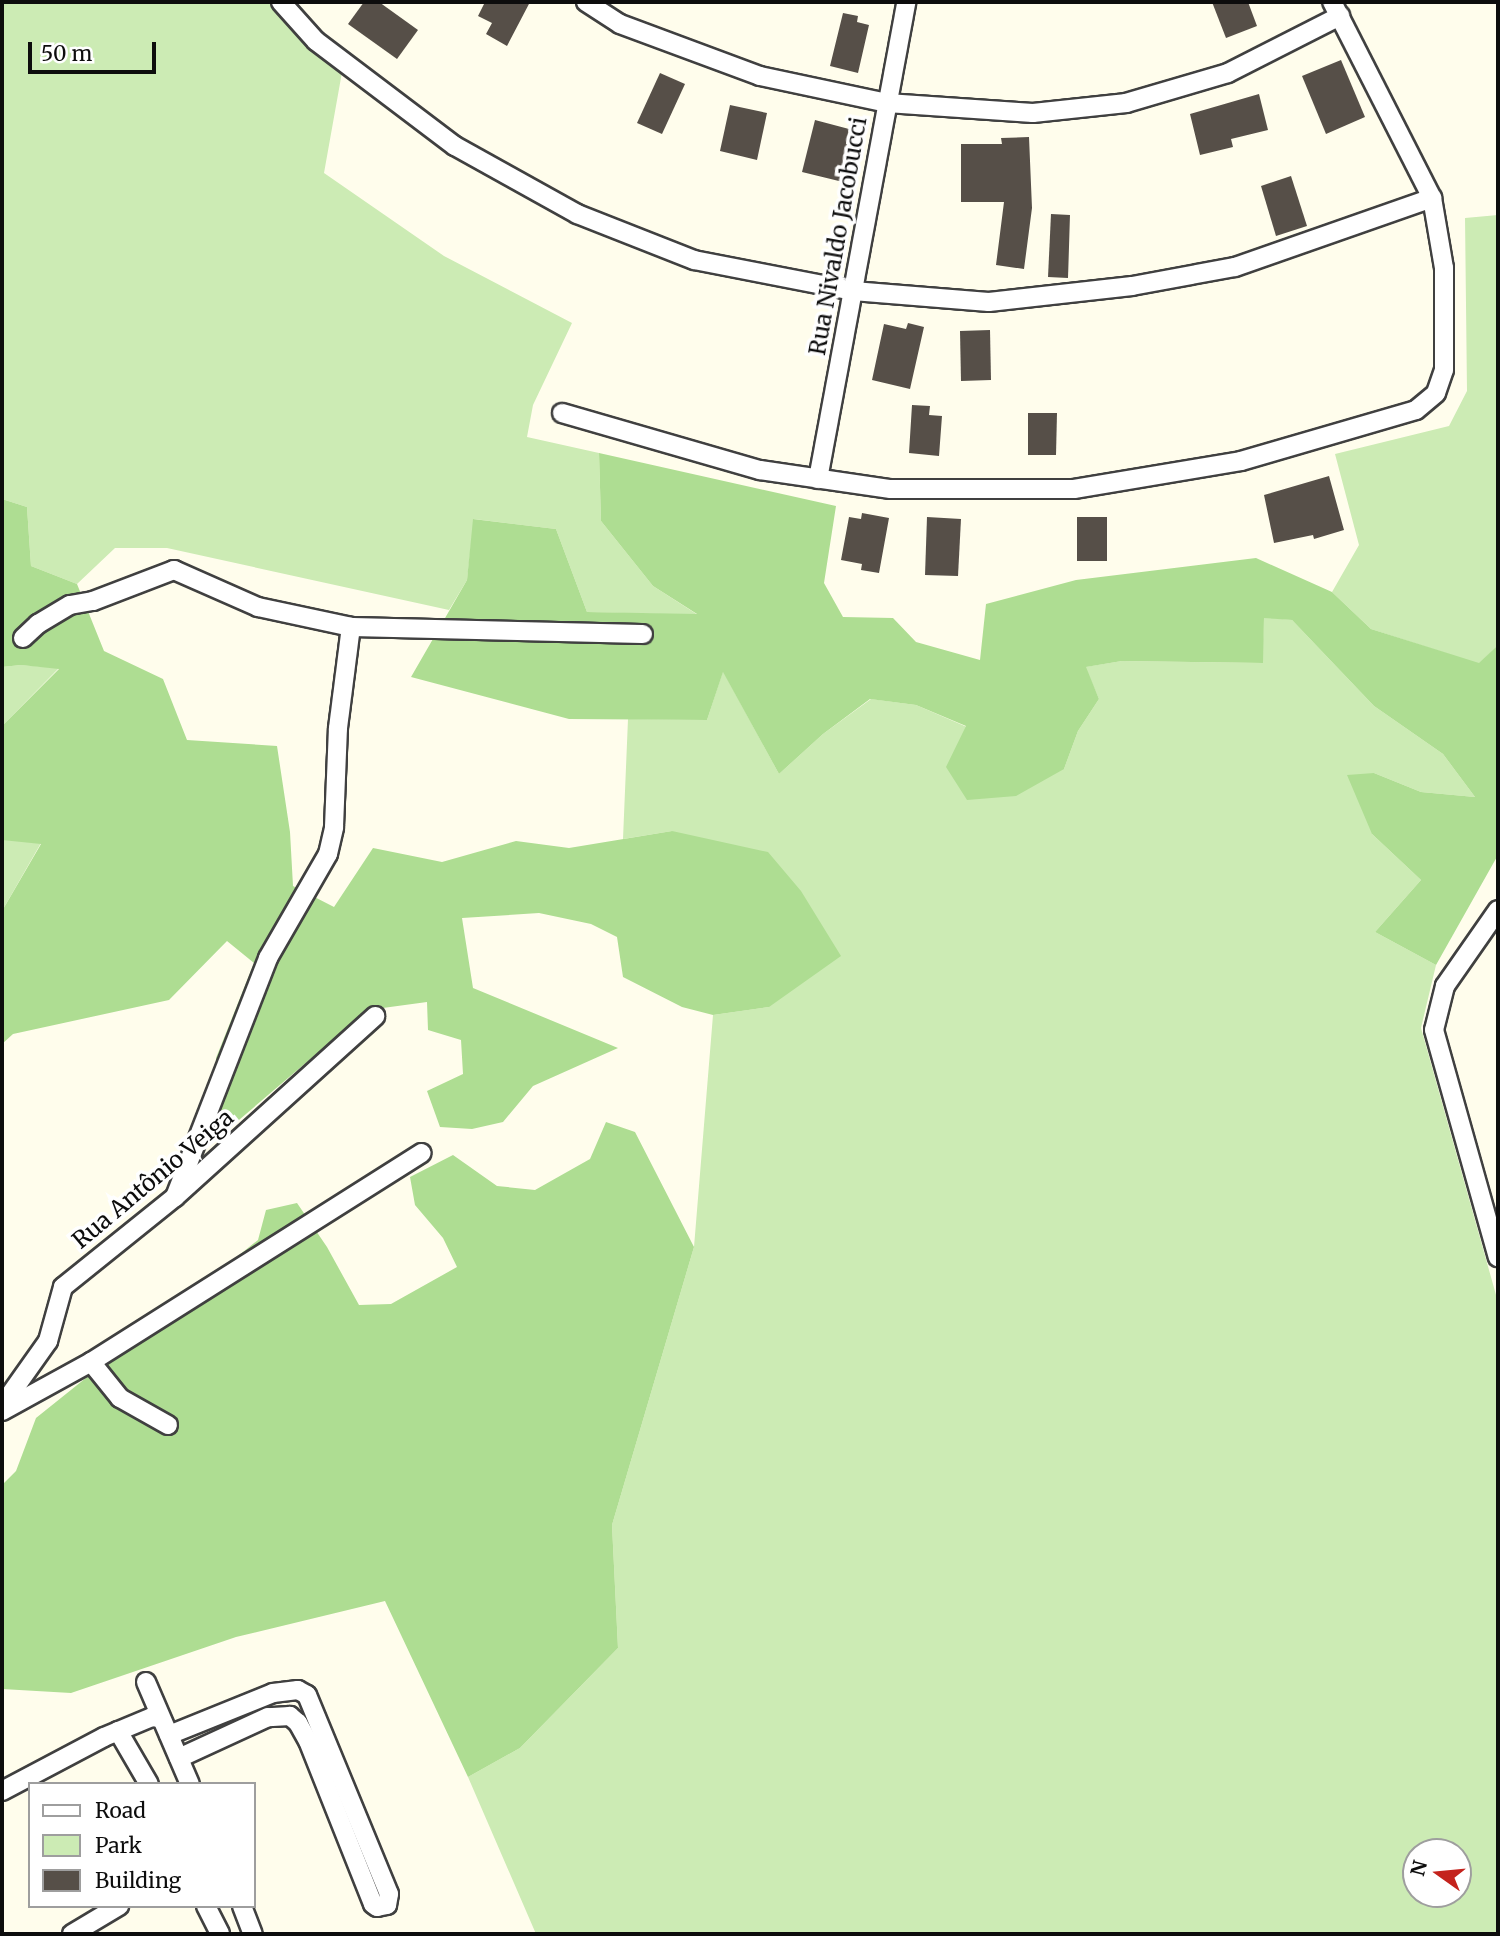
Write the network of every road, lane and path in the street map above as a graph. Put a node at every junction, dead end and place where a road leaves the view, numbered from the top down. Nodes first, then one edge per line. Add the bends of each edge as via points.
1 (281, 2) edge
2 (586, 2) edge
3 (906, 2) edge
4 (1336, 9) edge
5 (887, 103) junction
6 (1432, 198) junction
7 (853, 291) junction
8 (562, 413) dead end
9 (818, 479) junction
10 (351, 627) junction
11 (643, 634) dead end
12 (23, 638) dead end
13 (1498, 910) edge
14 (375, 1016) dead end
15 (422, 1153) dead end
16 (175, 1197) junction
17 (1498, 1257) edge
18 (91, 1362) junction
19 (3, 1403) edge
20 (168, 1425) dead end
21 (146, 1682) dead end
22 (160, 1718) junction
23 (118, 1731) junction
24 (169, 1735) junction
25 (179, 1758) junction
26 (148, 1782) edge
27 (189, 1782) edge
28 (2, 1791) edge
29 (116, 1908) edge
30 (207, 1908) edge
31 (243, 1908) edge
32 (72, 1934) edge
33 (220, 1934) edge
34 (253, 1934) edge

1 - 7 street via 316,41 455,146 577,214 694,260
2 - 5 street via 620,24 760,76
3 - 5 street, Rua Nivaldo Jacobucci
4 - 5 street via 1228,73 1126,103 1033,113
4 - 6 street
5 - 7 street, Rua Nivaldo Jacobucci
6 - 7 street via 1235,267 1132,286 989,302
6 - 9 street via 1444,268 1444,370 1436,393 1416,410 1241,461 1074,489 891,489
7 - 9 street, Rua Nivaldo Jacobucci
8 - 9 street via 760,470
10 - 11 street
10 - 12 street via 258,607 174,570 93,601 69,605
10 - 16 street via 328,854 268,958
13 - 17 street via 1445,986 1434,1030
14 - 16 street, Rua Antônio Veiga
15 - 18 street
16 - 19 street, Rua Antônio Veiga via 62,1287 48,1341
18 - 19 street
18 - 20 street via 120,1398
21 - 22 street
22 - 23 street
22 - 24 street
23 - 26 street
23 - 28 street
24 - 25 street
24 - 25 street via 273,1693 298,1690 307,1695 389,1894 387,1905 373,1904 308,1741 290,1716 268,1717
25 - 27 street
29 - 32 street
30 - 33 street
31 - 34 street

